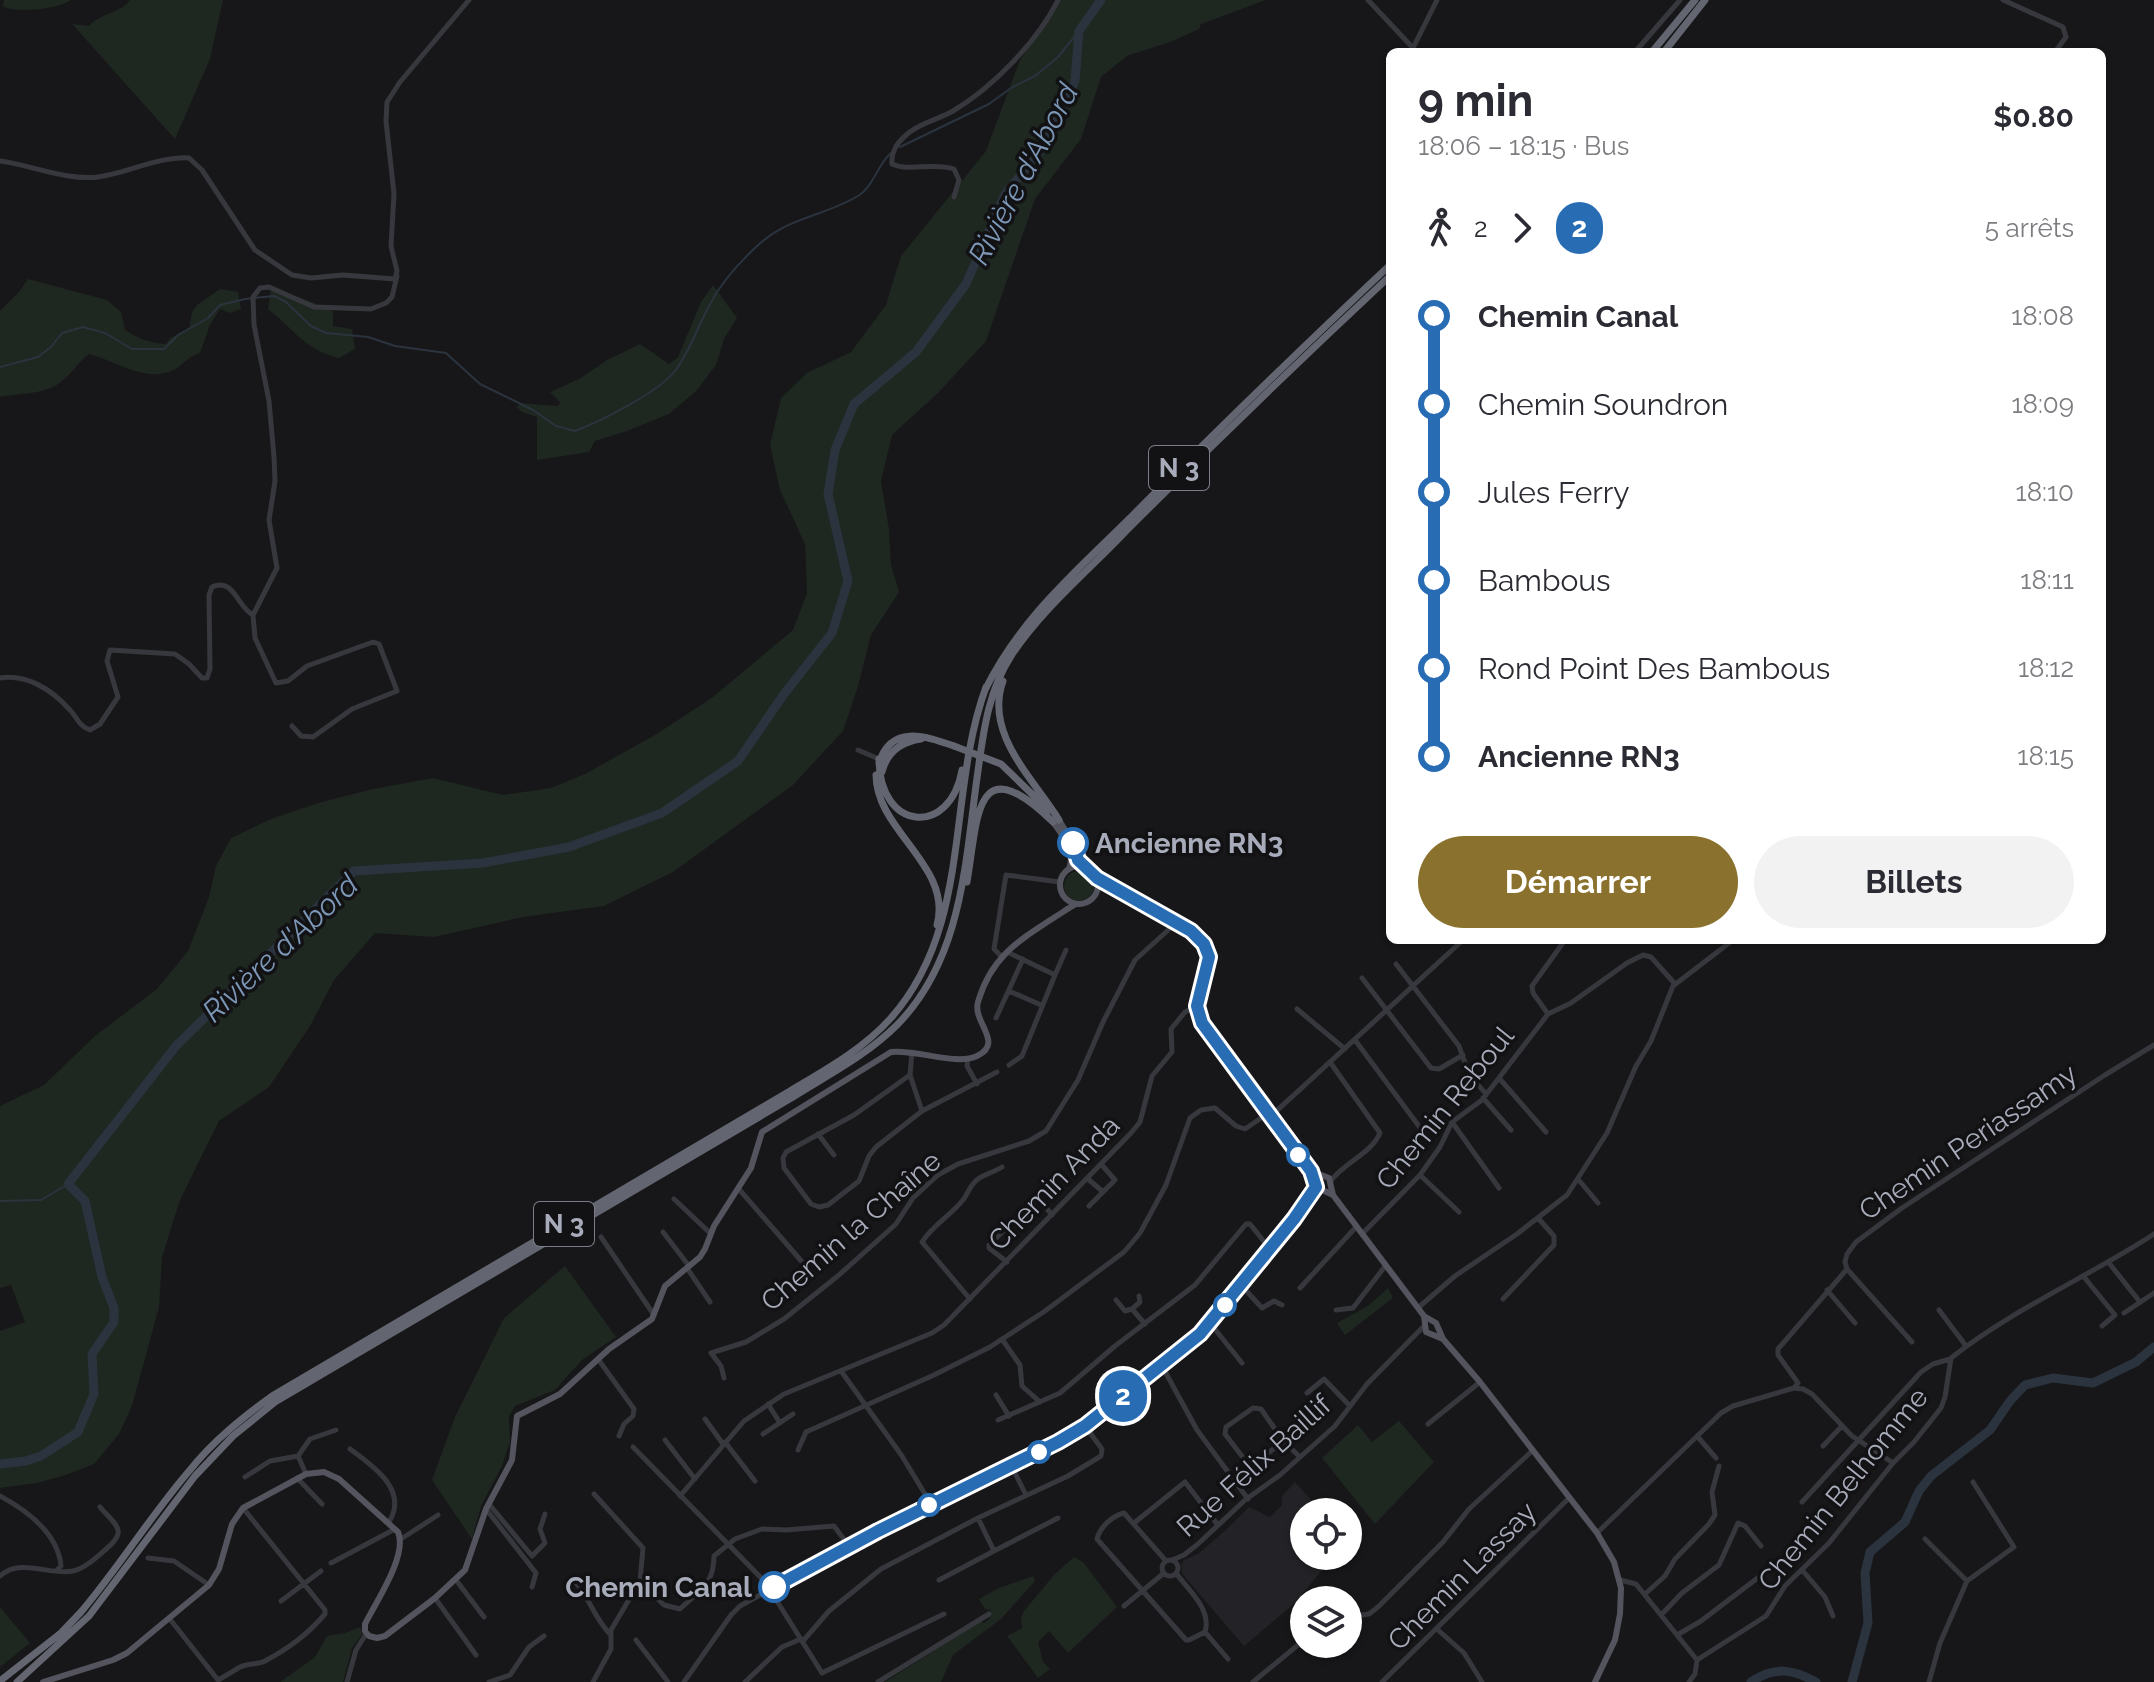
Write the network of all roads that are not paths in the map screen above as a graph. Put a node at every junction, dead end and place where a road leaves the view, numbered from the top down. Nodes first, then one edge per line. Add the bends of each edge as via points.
1 (469, 0) edge
2 (1058, 0) edge
3 (1368, 0) edge
4 (1437, 0) edge
5 (1680, 0) edge
6 (1695, 0) edge
7 (1705, 0) edge
8 (2003, 0) edge
9 (1410, 48) edge
10 (1413, 48) edge
11 (1638, 48) edge
12 (1655, 48) edge
13 (1667, 48) edge
14 (2058, 48) edge
15 (0, 161) edge
16 (954, 197) dead end
17 (1386, 269) edge
18 (397, 276) junction
19 (1386, 280) edge
20 (1077, 582) junction
21 (253, 615) junction
22 (0, 678) edge
23 (986, 687) junction
24 (292, 726) dead end
25 (954, 746) junction
26 (858, 750) dead end
27 (892, 750) junction
28 (879, 759) junction
29 (880, 778) junction
30 (1056, 821) junction
31 (1082, 867) junction
32 (1069, 869) junction
33 (1097, 878) junction
34 (1060, 882) junction
35 (1116, 889) junction
36 (1097, 893) junction
37 (1066, 899) junction
38 (1076, 904) junction
39 (1056, 916) junction
40 (1176, 923) junction
41 (1459, 944) edge
42 (1562, 944) edge
43 (1728, 944) edge
44 (946, 949) junction
45 (1066, 950) dead end
46 (1004, 954) junction
47 (1023, 959) junction
48 (1396, 964) dead end
49 (1055, 975) junction
50 (1362, 978) dead end
51 (1675, 984) junction
52 (1413, 987) junction
53 (911, 991) junction
54 (1009, 991) junction
55 (1041, 1005) junction
56 (1197, 1006) junction
57 (1297, 1009) dead end
58 (1387, 1010) junction
59 (1548, 1014) junction
60 (996, 1018) dead end
61 (1355, 1040) junction
62 (2154, 1045) edge
63 (1345, 1049) junction
64 (912, 1052) junction
65 (1463, 1055) junction
66 (968, 1059) junction
67 (1330, 1062) junction
68 (1009, 1065) dead end
69 (997, 1072) dead end
70 (910, 1075) junction
71 (1499, 1078) junction
72 (977, 1084) junction
73 (1485, 1096) junction
74 (922, 1111) junction
75 (1268, 1115) junction
76 (1452, 1122) junction
77 (1511, 1130) dead end
78 (1546, 1132) dead end
79 (1424, 1133) dead end
80 (818, 1134) junction
81 (834, 1155) dead end
82 (1101, 1164) junction
83 (1002, 1167) dead end
84 (1311, 1171) junction
85 (1420, 1175) junction
86 (1088, 1179) junction
87 (1578, 1179) junction
88 (1327, 1180) junction
89 (1318, 1187) junction
90 (738, 1188) junction
91 (1499, 1188) dead end
92 (1103, 1192) junction
93 (1333, 1195) junction
94 (674, 1199) dead end
95 (1598, 1203) dead end
96 (1089, 1206) dead end
97 (1459, 1212) dead end
98 (1052, 1215) junction
99 (1538, 1218) junction
100 (1356, 1227) junction
101 (663, 1232) dead end
102 (712, 1234) junction
103 (1362, 1234) junction
104 (2154, 1234) edge
105 (601, 1237) dead end
106 (1270, 1249) junction
107 (1007, 1262) junction
108 (2109, 1263) junction
109 (1386, 1265) junction
110 (688, 1267) junction
111 (1847, 1269) junction
112 (810, 1271) dead end
113 (2084, 1277) junction
114 (1241, 1285) junction
115 (1300, 1288) dead end
116 (1827, 1290) junction
117 (2154, 1293) edge
118 (1139, 1296) dead end
119 (970, 1299) junction
120 (1503, 1299) dead end
121 (1116, 1300) dead end
122 (710, 1302) dead end
123 (2140, 1302) junction
124 (1282, 1305) dead end
125 (1419, 1307) junction
126 (1132, 1309) junction
127 (1336, 1310) dead end
128 (1939, 1310) dead end
129 (2124, 1313) dead end
130 (655, 1316) junction
131 (1210, 1323) junction
132 (1855, 1323) dead end
133 (1145, 1324) junction
134 (2102, 1326) dead end
135 (1430, 1328) junction
136 (1002, 1339) junction
137 (1912, 1342) dead end
138 (1966, 1346) junction
139 (1951, 1358) junction
140 (598, 1359) junction
141 (1242, 1363) dead end
142 (1162, 1366) junction
143 (841, 1371) junction
144 (724, 1378) dead end
145 (1480, 1382) junction
146 (1794, 1388) junction
147 (1307, 1393) dead end
148 (996, 1395) dead end
149 (1040, 1402) junction
150 (768, 1404) junction
151 (865, 1405) junction
152 (1350, 1406) junction
153 (793, 1414) dead end
154 (1009, 1416) junction
155 (705, 1419) dead end
156 (998, 1420) dead end
157 (780, 1423) junction
158 (1428, 1424) dead end
159 (1085, 1426) junction
160 (1842, 1426) junction
161 (336, 1430) dead end
162 (763, 1434) dead end
163 (619, 1436) dead end
164 (1697, 1436) junction
165 (665, 1440) dead end
166 (1861, 1440) junction
167 (1284, 1442) junction
168 (724, 1443) junction
169 (1823, 1446) dead end
170 (633, 1447) dead end
171 (350, 1449) dead end
172 (798, 1450) dead end
173 (1532, 1451) junction
174 (298, 1456) junction
175 (1299, 1456) junction
176 (1716, 1458) dead end
177 (1893, 1463) junction
178 (1011, 1465) junction
179 (1719, 1466) dead end
180 (306, 1474) junction
181 (245, 1477) dead end
182 (297, 1478) junction
183 (695, 1479) junction
184 (755, 1481) dead end
185 (1973, 1482) dead end
186 (594, 1494) dead end
187 (1026, 1495) junction
188 (0, 1496) edge
189 (680, 1496) junction
190 (1569, 1498) junction
191 (1248, 1499) junction
192 (1802, 1502) dead end
193 (322, 1504) dead end
194 (931, 1504) junction
195 (488, 1506) junction
196 (100, 1507) dead end
197 (243, 1508) junction
198 (545, 1514) dead end
199 (438, 1515) dead end
200 (978, 1518) junction
201 (1058, 1518) dead end
202 (389, 1522) junction
203 (1134, 1523) junction
204 (1219, 1525) junction
205 (396, 1528) junction
206 (1597, 1533) junction
207 (401, 1539) junction
208 (1925, 1539) dead end
209 (728, 1544) junction
210 (849, 1546) junction
211 (1761, 1546) dead end
212 (994, 1551) junction
213 (1184, 1555) junction
214 (148, 1558) dead end
215 (1169, 1561) junction
216 (331, 1563) dead end
217 (1772, 1567) dead end
218 (1176, 1569) junction
219 (57, 1570) junction
220 (1802, 1570) junction
221 (321, 1571) dead end
222 (1164, 1573) junction
223 (0, 1576) edge
224 (456, 1580) junction
225 (939, 1580) dead end
226 (640, 1581) junction
227 (1967, 1581) junction
228 (576, 1583) dead end
229 (304, 1584) junction
230 (1620, 1584) junction
231 (209, 1585) junction
232 (532, 1587) dead end
233 (771, 1589) junction
234 (1143, 1591) junction
235 (1645, 1594) junction
236 (435, 1598) junction
237 (281, 1601) dead end
238 (1124, 1606) dead end
239 (944, 1614) dead end
240 (989, 1614) dead end
241 (1362, 1615) edge
242 (1661, 1615) junction
243 (1833, 1616) dead end
244 (484, 1617) dead end
245 (169, 1618) junction
246 (1438, 1630) junction
247 (1205, 1632) junction
248 (610, 1633) junction
249 (366, 1634) junction
250 (1677, 1635) junction
251 (544, 1636) dead end
252 (636, 1640) dead end
253 (802, 1640) junction
254 (1290, 1652) edge
255 (476, 1655) dead end
256 (1228, 1659) dead end
257 (1696, 1659) junction
258 (822, 1673) junction
259 (20, 1680) edge
260 (0, 1681) edge
261 (43, 1682) edge
262 (347, 1682) edge
263 (489, 1682) edge
264 (593, 1682) edge
265 (668, 1682) edge
266 (684, 1682) edge
267 (745, 1682) edge
268 (828, 1682) edge
269 (878, 1682) edge
270 (1253, 1682) edge
271 (1382, 1682) edge
272 (1482, 1682) edge
273 (1595, 1682) edge
274 (1689, 1682) edge
275 (1929, 1682) edge

1 - 18 street via 387,102 394,194 391,246
2 - 16 street via 1011,65 956,110 915,128 892,155 897,167 954,169 959,180
3 - 9 street
4 - 10 street
5 - 11 street
6 - 12 highway
7 - 13 highway
8 - 14 street via 2063,27 2066,37
15 - 18 street via 85,178 189,158 255,250 292,275 392,280
17 - 23 highway, N 3 via 1032,616
18 - 21 street via 392,297 371,309 307,305 269,287 253,297 273,443 269,520 277,568
19 - 20 highway, N 3
20 - 30 highway, N 3 via 1019,651 999,694 1000,726 1010,749
20 - 44 highway, N 3 via 1017,648 993,694
21 - 22 street via 230,587 212,587 210,669 205,679 175,654 110,650 107,661 118,697 93,730 80,725 48,690 26,680
21 - 24 street via 255,638 276,683 373,642 379,644 397,691 352,709 313,737 301,736
23 - 29 highway, N 3 via 972,718 959,787 944,808 927,816 905,815 889,801
23 - 53 highway, N 3 via 973,728 942,924
25 - 27 highway, N 3 via 920,739
25 - 28 highway, N 3 via 908,735 888,746
25 - 30 highway, N 3, bridge via 1001,764
26 - 28 street
27 - 28 highway
27 - 29 highway
28 - 29 highway
28 - 53 highway, N 3 via 881,803 928,872 939,905 932,942
30 - 31 main road, N 3
30 - 32 main road, N 3 via 1067,842
30 - 44 highway, N 3 via 1013,790 997,790 982,800 964,900
31 - 32 main road
31 - 33 main road
32 - 34 main road
33 - 35 main road
33 - 36 main road
34 - 37 main road
34 - 46 street via 1006,875 994,949
35 - 36 main road
35 - 40 main road
36 - 38 main road
37 - 38 main road
37 - 39 main road
38 - 39 main road
39 - 46 main road
40 - 56 main road via 1207,950
40 - 144 street, Chemin la Chaîne via 1135,960 1078,1080 1046,1131 938,1175 913,1198 896,1224 839,1275 766,1331 711,1353
41 - 52 street
42 - 59 street via 1532,986
43 - 51 street
44 - 259 highway, N 3 via 909,1012 864,1052 254,1418 195,1476 89,1616
45 - 49 street
46 - 47 street
46 - 66 main road via 977,1006 989,1043 981,1055
47 - 49 street
47 - 54 street
48 - 52 street
49 - 55 street
50 - 58 street
51 - 59 street, Chemin Reboul via 1643,955
51 - 87 street via 1607,1133
52 - 58 street
52 - 65 street
53 - 260 highway, N 3 via 879,1030 835,1063 272,1396 209,1448 61,1633
54 - 55 street
54 - 60 street
55 - 68 street via 1022,1056
56 - 75 main road via 1202,1023
56 - 82 street, Chemin Anda via 1171,1029 1172,1052 1152,1076 1140,1122
57 - 63 street
58 - 61 street
58 - 65 street via 1431,1068
59 - 71 street, Chemin Reboul
61 - 63 street
61 - 79 street
62 - 111 street, Chemin Periassamy via 1902,1208 1856,1242 1847,1254
63 - 67 street
64 - 66 main road
64 - 70 street
64 - 90 main road via 881,1056 768,1127 759,1136 753,1163
65 - 73 street
66 - 72 street
67 - 75 street
67 - 88 street via 1380,1133 1376,1142
69 - 72 street
70 - 74 street
70 - 80 street
71 - 73 street, Chemin Reboul
71 - 78 street
72 - 74 street
73 - 76 street, Chemin Reboul
73 - 77 street
74 - 80 street via 872,1152 859,1181 819,1207 784,1168 783,1158
75 - 84 main road
75 - 136 street via 1245,1129 1215,1108 1195,1113 1166,1185 1133,1243
76 - 85 street, Chemin Reboul
76 - 91 street
80 - 81 street
82 - 86 street, Chemin Anda
82 - 92 street via 1116,1178
83 - 119 street via 980,1177 922,1242
84 - 88 main road
84 - 89 main road
85 - 97 street
85 - 103 street, Chemin Reboul
86 - 92 street
86 - 98 street, Chemin Anda
87 - 95 street
87 - 99 street via 1564,1199
88 - 89 main road
88 - 89 main road
88 - 93 main road
89 - 93 main road
89 - 106 street
90 - 102 main road
90 - 112 street
92 - 96 street
93 - 100 main road
94 - 102 street
98 - 107 street, Chemin Anda
98 - 107 street via 1036,1199 989,1245
99 - 120 street via 1554,1236 1554,1245
99 - 125 street
100 - 103 main road
100 - 115 street
101 - 110 street
102 - 110 main road
103 - 109 main road
104 - 108 street
105 - 130 street
106 - 114 street
106 - 133 street via 1246,1224 1195,1285
107 - 119 street, Chemin Anda
108 - 113 street
108 - 123 street
109 - 125 main road
109 - 127 street via 1353,1308
110 - 122 street
110 - 130 main road via 665,1286
111 - 116 street, Chemin Periassamy
111 - 137 street
113 - 134 street via 2115,1315
113 - 138 street
114 - 124 street via 1262,1308 1274,1301
114 - 131 street
116 - 132 street
116 - 146 street, Chemin Periassamy via 1778,1349 1798,1383
117 - 123 street
118 - 126 street
119 - 143 street, Chemin Anda via 932,1333
121 - 126 street via 1125,1311
123 - 129 street
125 - 135 main road
126 - 133 street
128 - 138 street
130 - 140 main road
131 - 141 street
131 - 142 street
133 - 149 street via 1060,1393
135 - 145 main road
135 - 152 street, Rue Félix Baillif via 1414,1335
136 - 149 street via 1020,1365 1022,1386
136 - 151 street
138 - 139 street
139 - 166 street via 1921,1372
139 - 177 street, Chemin Belhomme via 1941,1408
140 - 163 street via 634,1409
140 - 195 main road via 560,1394 517,1416 512,1460
142 - 159 street
142 - 191 street via 1197,1430
143 - 150 street, Chemin Anda
143 - 151 street
145 - 158 street
145 - 173 main road
146 - 160 street via 1812,1394
146 - 164 street via 1727,1409
147 - 152 street via 1324,1379
148 - 154 street
149 - 154 street
150 - 157 street
150 - 168 street, Chemin Anda
151 - 172 street via 806,1432
151 - 194 street
152 - 175 street, Rue Félix Baillif
153 - 157 street
154 - 156 street
155 - 168 street
157 - 162 street
159 - 178 street
159 - 187 street via 1102,1449 1101,1456
160 - 166 street
160 - 169 street
161 - 174 street via 310,1439
164 - 176 street
164 - 206 street
165 - 183 street
166 - 177 street
166 - 192 street
167 - 167 street via 1261,1409 1253,1408 1226,1427 1225,1434 1248,1464
167 - 175 street
168 - 183 street, Chemin Anda
168 - 184 street
170 - 189 street
171 - 202 street via 390,1485 396,1509
173 - 190 main road
173 - 241 street via 1469,1509 1378,1607
174 - 180 street
174 - 181 street via 270,1461
175 - 191 street, Rue Félix Baillif
177 - 220 street, Chemin Belhomme
178 - 187 street
178 - 194 street
179 - 235 street via 1712,1492 1715,1515
180 - 182 main road
180 - 202 main road via 324,1472 339,1479
182 - 193 street
182 - 197 main road
183 - 189 street, Chemin Anda
185 - 227 street via 2014,1547
186 - 226 street via 643,1548
187 - 200 street
188 - 219 street via 45,1531 60,1555
189 - 209 street
190 - 206 main road
190 - 246 street, Chemin Lassay
191 - 204 street, Rue Félix Baillif
194 - 210 street
195 - 198 street via 532,1556 545,1543 540,1529
195 - 224 main road via 469,1564
195 - 232 street via 536,1573
196 - 219 street via 118,1527 117,1539 78,1570
197 - 229 street
197 - 231 main road
199 - 207 street
200 - 212 street
200 - 253 street via 881,1569
201 - 212 street
202 - 205 main road
203 - 204 street via 1185,1482
203 - 215 street
203 - 234 street via 1124,1513 1116,1515 1097,1539
204 - 213 street, Rue Félix Baillif
205 - 207 main road
205 - 216 street
206 - 230 main road
207 - 249 main road via 399,1556 365,1624
208 - 227 street
209 - 210 street via 762,1529 830,1525
209 - 226 street via 714,1556 711,1580 680,1609 664,1605
209 - 233 street
210 - 233 street
211 - 242 street via 1738,1523 1719,1565
212 - 225 street
213 - 215 street, Rue Félix Baillif
213 - 218 street, Rue Félix Baillif
214 - 231 street via 174,1561
215 - 218 street
215 - 222 street via 1162,1566
217 - 250 street
218 - 222 street via 1171,1575
218 - 247 street via 1203,1608
219 - 223 street via 16,1568
220 - 243 street
220 - 257 street, Chemin Belhomme via 1762,1621
221 - 229 street
222 - 234 street, Rue Félix Baillif
224 - 236 main road
224 - 244 street
226 - 248 street
227 - 275 street
228 - 248 street
229 - 237 street
229 - 245 street via 325,1611 314,1626 290,1647 219,1680
230 - 235 street via 1633,1582
230 - 273 main road via 1616,1636
231 - 245 main road
233 - 253 street
233 - 266 street via 736,1610
234 - 238 street, Rue Félix Baillif
234 - 247 street via 1187,1641
235 - 242 street
236 - 249 main road via 385,1636
236 - 255 street
239 - 258 street
240 - 269 street
242 - 250 street
245 - 261 main road via 120,1657
246 - 271 street, Chemin Lassay
246 - 272 street via 1464,1653
247 - 256 street
248 - 264 street via 611,1649
249 - 262 street
250 - 257 street
251 - 263 street via 529,1647 510,1675
252 - 265 street
253 - 258 street
253 - 267 street via 782,1647
254 - 270 street
257 - 274 street
258 - 268 street

